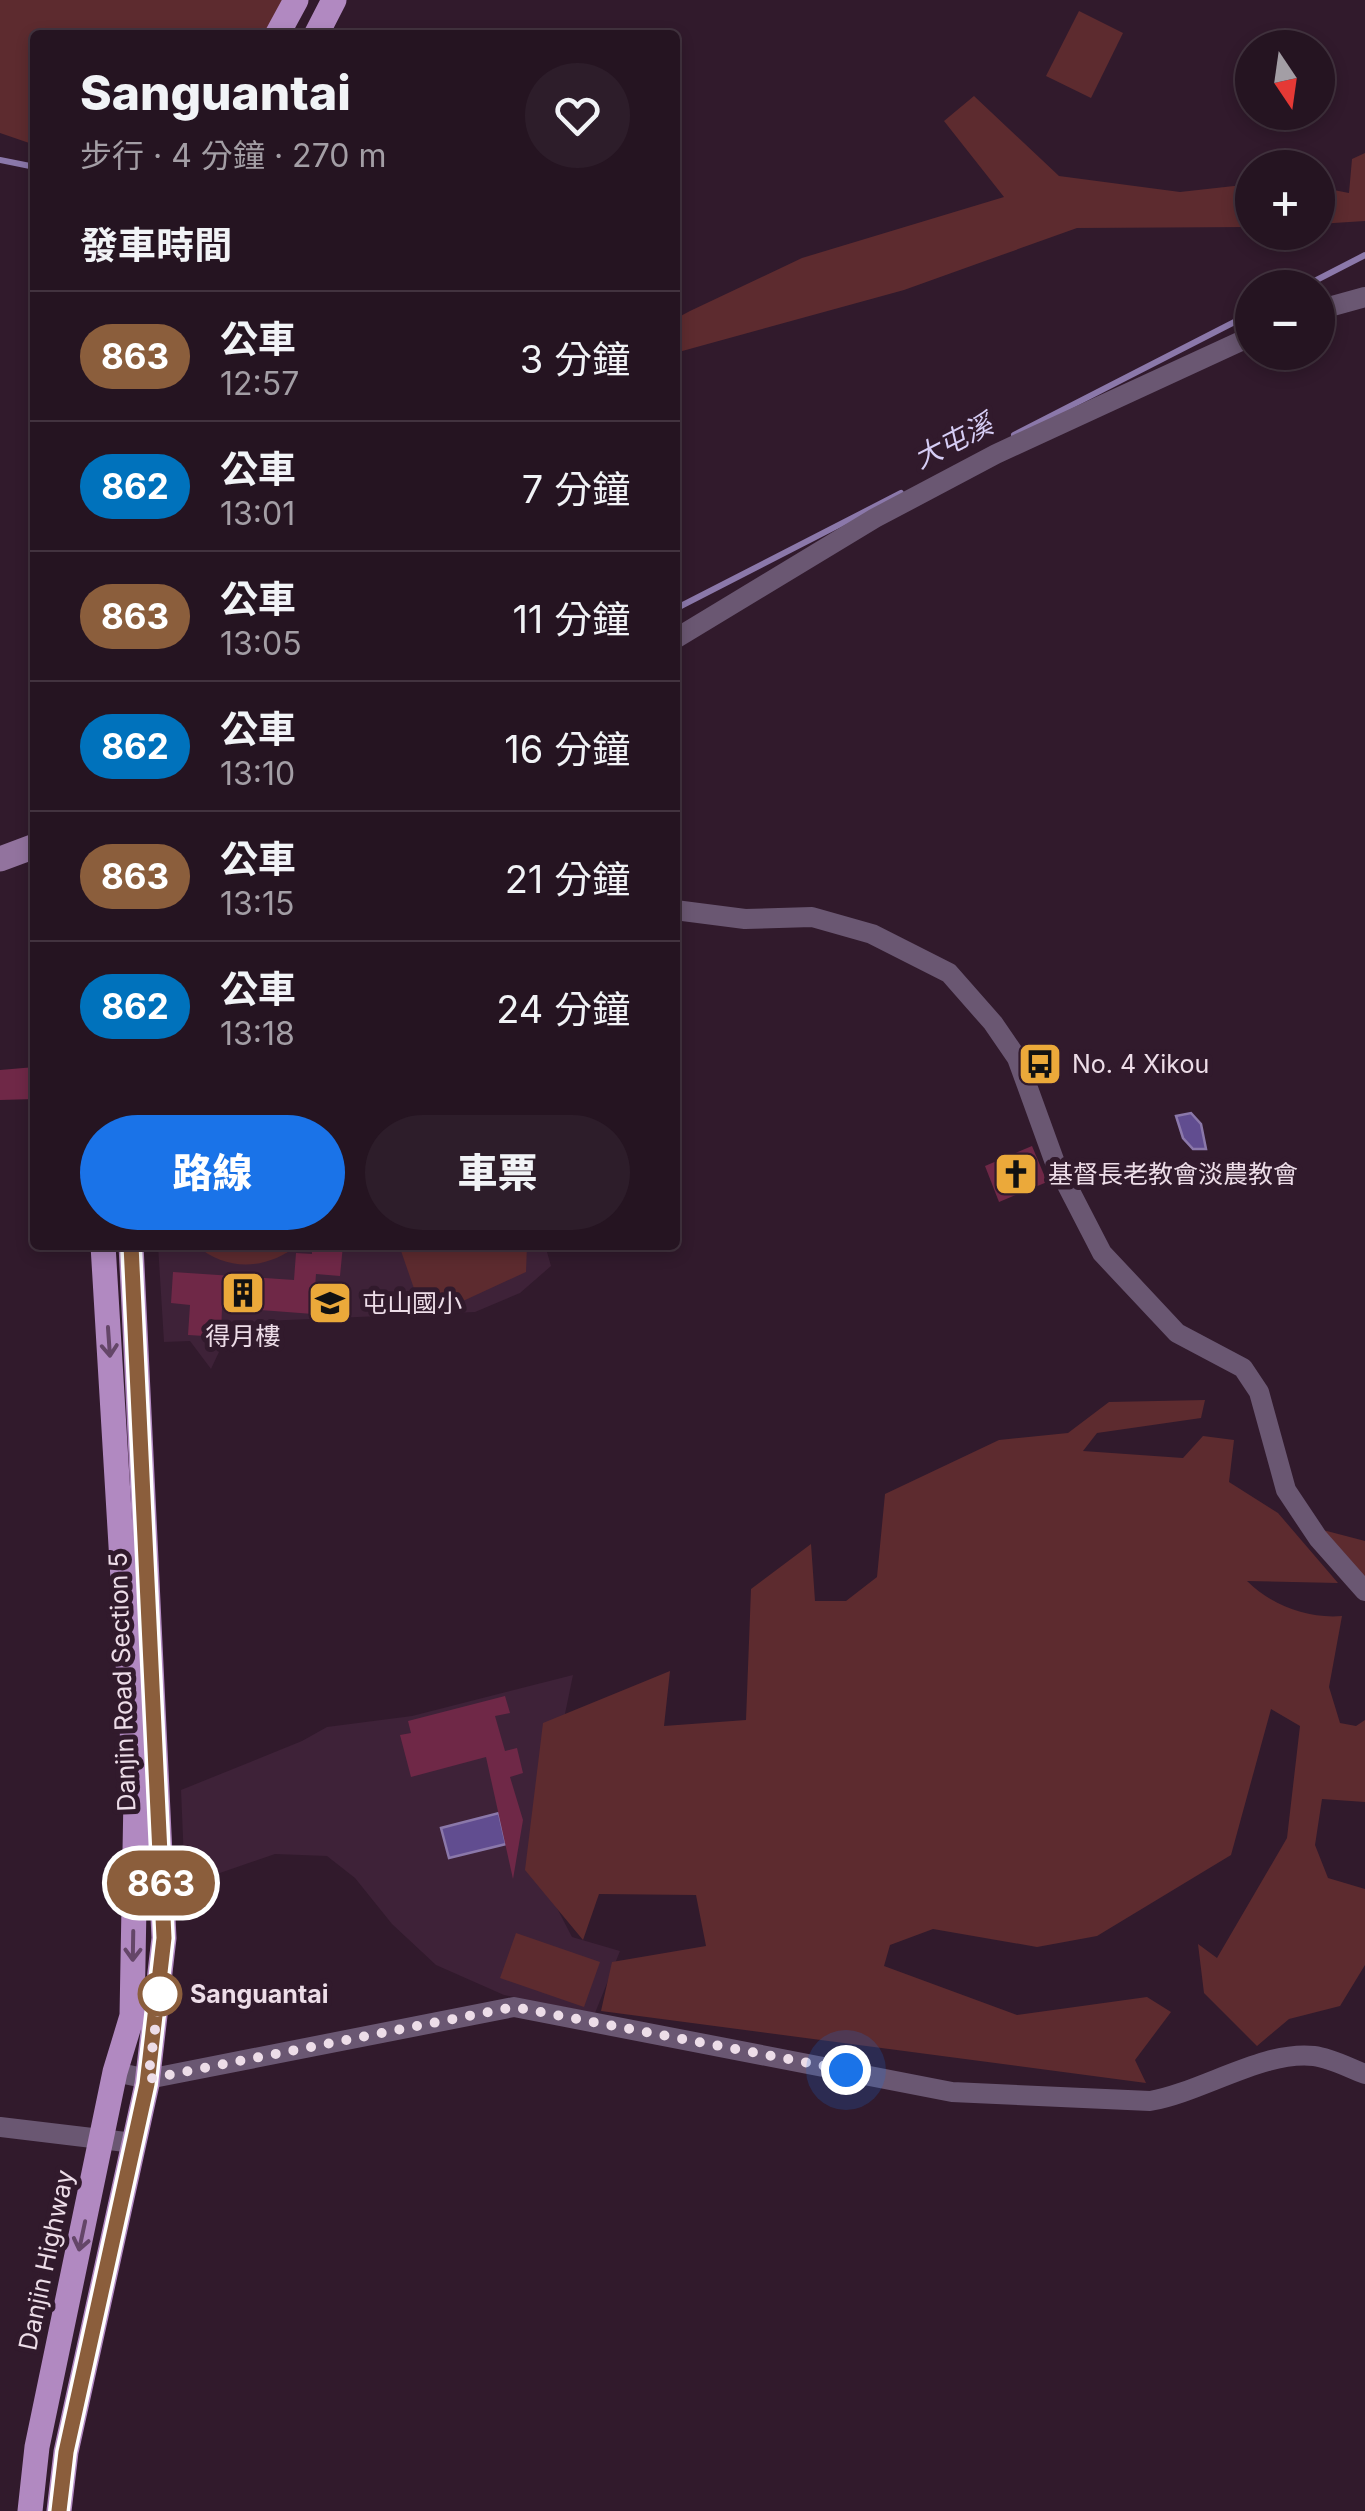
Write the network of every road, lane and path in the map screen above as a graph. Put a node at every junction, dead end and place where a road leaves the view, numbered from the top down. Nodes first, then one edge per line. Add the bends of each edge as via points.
1 (296, 0) edge
2 (334, 0) edge
3 (280, 30) edge
4 (319, 30) edge
5 (1365, 297) edge
6 (1335, 305) edge
7 (1235, 344) edge
8 (680, 636) edge
9 (30, 848) edge
10 (0, 859) edge
11 (680, 911) edge
12 (103, 1250) edge
13 (131, 1250) edge
14 (1365, 1591) edge
15 (115, 2072) junction
16 (1365, 2074) edge
17 (148, 2079) junction
18 (0, 2127) edge
19 (102, 2140) junction
20 (134, 2144) junction
21 (30, 2511) edge
22 (58, 2511) edge

1 - 3 main road
2 - 4 main road
5 - 6 street
7 - 8 street via 996,454
9 - 10 street
11 - 14 street via 745,919 812,917 872,934 949,973 1017,1058 1054,1160 1102,1253 1177,1333 1242,1368 1260,1392 1286,1490
12 -> 15 main road, Danjin Road Section 5 via 136,1796 132,2016
13 - 17 main road, Danjin Road Section 5 via 164,1938
15 - 17 street
15 - 19 main road, Danjin Road Section 5
16 - 17 street via 1317,2056 1287,2055 1150,2100 952,2092 514,2007
17 - 20 main road, Danjin Road Section 5
18 - 19 street
19 - 20 street
19 -> 21 main road, Danjin Highway via 37,2448
20 - 22 main road, Danjin Road Section 5

